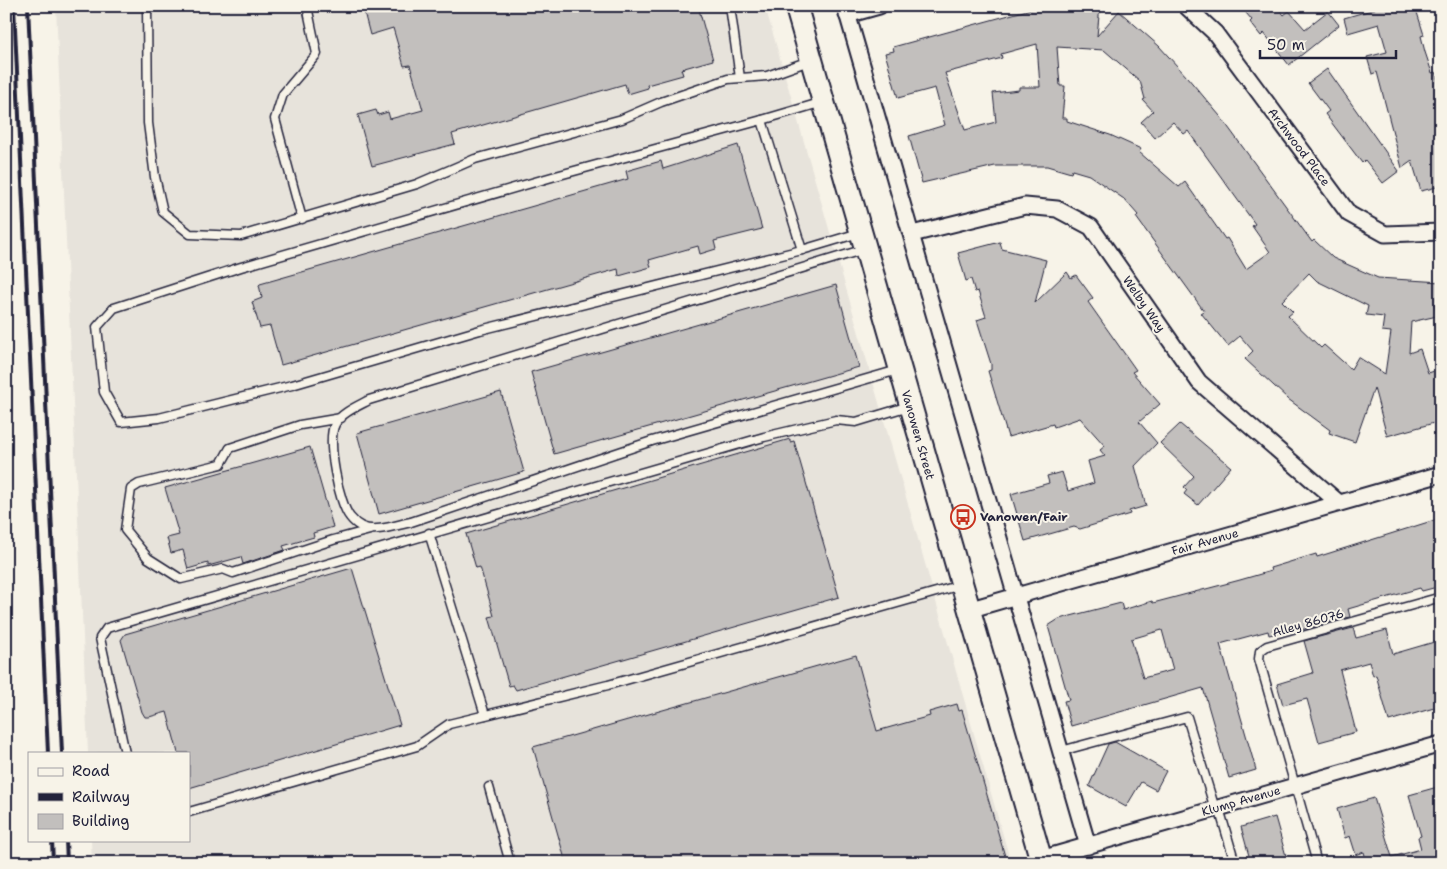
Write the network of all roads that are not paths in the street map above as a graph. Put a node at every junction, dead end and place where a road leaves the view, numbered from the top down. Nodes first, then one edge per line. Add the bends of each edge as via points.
1 (147, 6) edge
2 (306, 6) edge
3 (730, 6) edge
4 (796, 6) edge
5 (879, 6) edge
6 (1186, 6) edge
7 (846, 11) edge
8 (811, 60) junction
9 (740, 78) junction
10 (823, 102) junction
11 (762, 120) junction
12 (302, 219) junction
13 (1441, 232) edge
14 (912, 234) junction
15 (863, 240) junction
16 (802, 250) junction
17 (900, 369) junction
18 (910, 406) junction
19 (341, 418) junction
20 (1441, 474) edge
21 (1339, 503) junction
22 (372, 530) junction
23 (429, 533) junction
24 (961, 585) junction
25 (1016, 596) junction
26 (1441, 596) edge
27 (968, 610) junction
28 (485, 715) junction
29 (1441, 744) edge
30 (1061, 751) junction
31 (125, 752) edge
32 (1295, 786) junction
33 (489, 787) dead end
34 (1217, 808) junction
35 (190, 812) edge
36 (1088, 846) junction
37 (1042, 861) edge
38 (510, 863) edge
39 (1235, 863) edge
40 (1317, 863) edge

1 - 12 lane via 148,123 163,212 190,234 207,235 241,236
2 - 12 lane via 317,54 283,94 275,119
3 - 9 lane
4 - 8 main road, Vanowen Street
5 - 7 street
6 - 13 street, Archwood Place via 1215,33 1349,214 1385,234
7 - 14 street
8 - 9 lane via 767,76
8 - 10 main road, Vanowen Street
9 - 12 lane via 728,79 661,102 622,119 475,159 417,184
10 - 11 lane
10 - 15 main road, Vanowen Street
11 - 16 lane
11 - 16 lane via 552,177 114,308 97,327 104,392 120,422 158,418 292,386 480,330
14 - 21 street, Welby Way via 1025,206 1057,209 1091,227 1199,382
14 - 25 street
15 - 16 lane
15 - 17 main road, Vanowen Street
15 - 19 lane via 369,400
17 - 18 main road, Vanowen Street
17 - 22 lane via 652,441 411,522
18 - 23 lane via 856,422 836,420 764,437
18 - 24 main road, Vanowen Street
19 - 22 lane via 334,425 333,465 349,517
19 - 22 lane via 300,425 230,448 221,464 139,484 131,489 124,530 148,558 181,579 222,569 232,573
20 - 21 street, Fair Avenue
21 - 25 street, Fair Avenue
23 - 28 lane
23 - 31 lane via 107,628 100,638
24 - 27 main road, Vanowen Street
24 - 28 lane via 608,685
25 - 27 street, Fair Avenue
25 - 30 street
26 - 32 lane, Alley 86076 via 1267,646 1260,651 1259,659
27 - 37 main road, Vanowen Street
28 - 35 lane via 450,724 417,746
29 - 32 street, Klump Avenue
30 - 34 lane via 1187,717
30 - 36 street
32 - 34 street, Klump Avenue
32 - 40 lane
33 - 38 lane
34 - 36 street, Klump Avenue
34 - 39 lane
36 - 37 street, Klump Avenue

